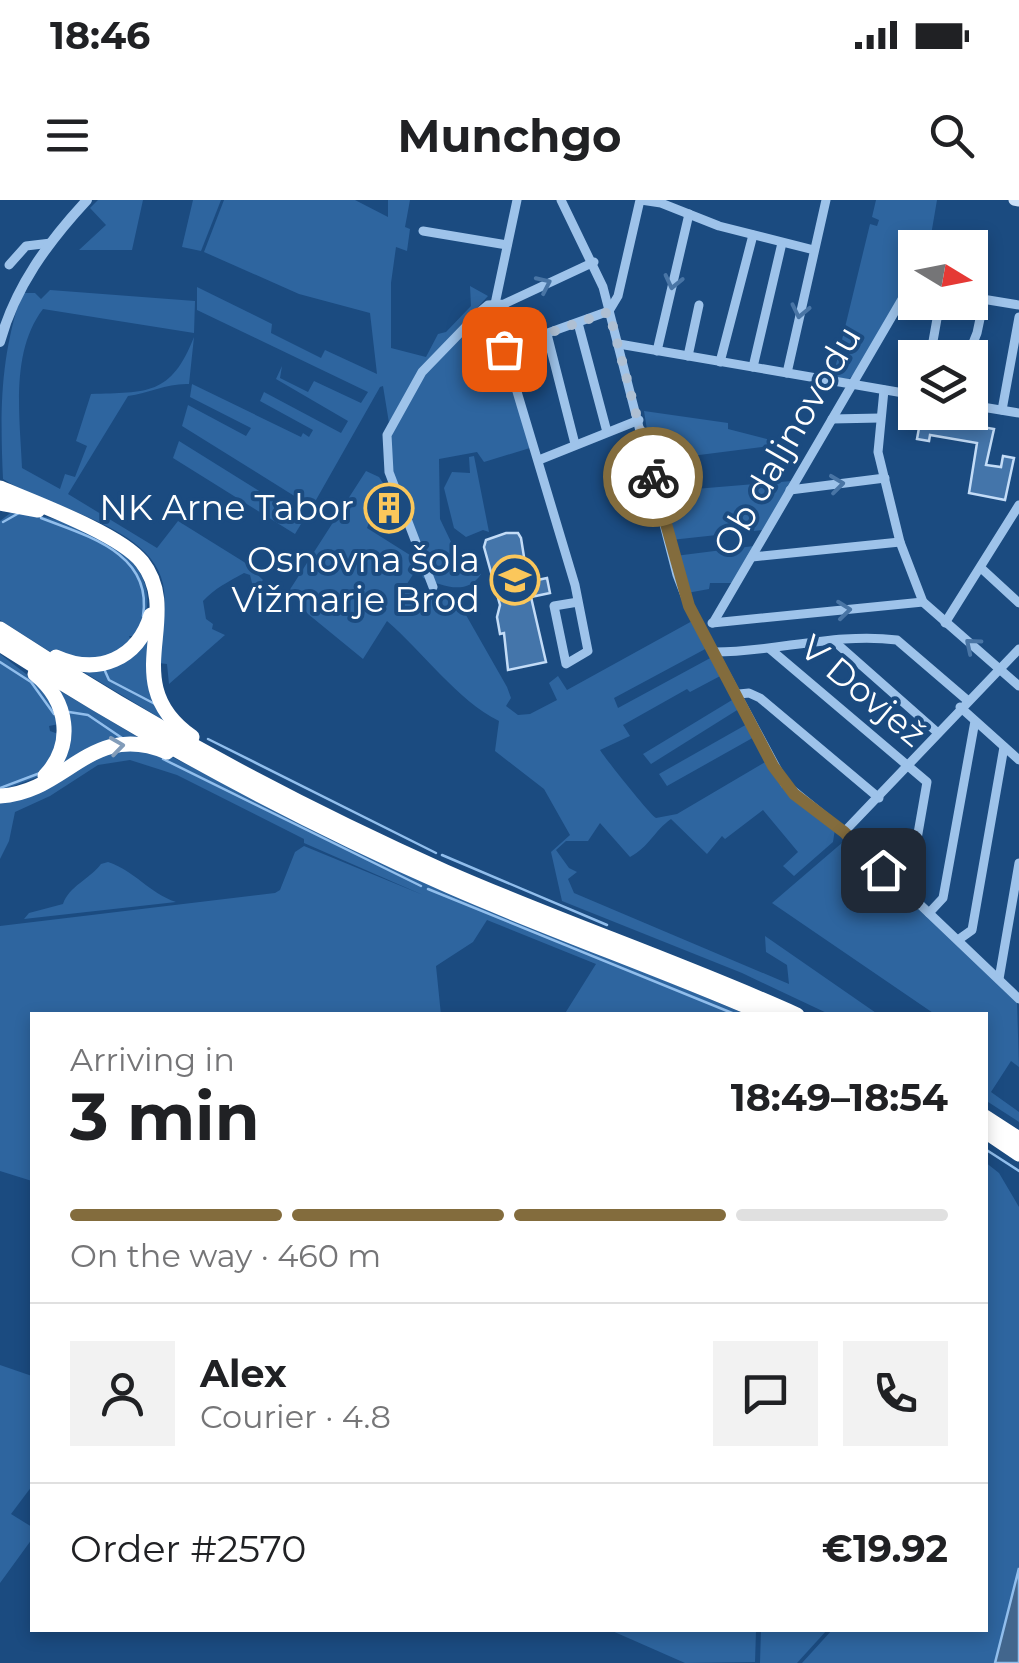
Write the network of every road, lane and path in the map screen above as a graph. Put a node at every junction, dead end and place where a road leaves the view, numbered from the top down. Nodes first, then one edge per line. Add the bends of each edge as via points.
1 (78, 200) edge
2 (87, 200) edge
3 (518, 200) edge
4 (561, 200) edge
5 (641, 200) edge
6 (826, 200) edge
7 (689, 214) junction
8 (61, 231) junction
9 (424, 231) dead end
10 (754, 235) junction
11 (16, 236) dead end
12 (52, 243) junction
13 (782, 243) junction
14 (507, 245) junction
15 (26, 246) junction
16 (814, 250) junction
17 (594, 262) junction
18 (8, 265) dead end
19 (988, 301) edge
20 (495, 304) junction
21 (699, 305) dead end
22 (1019, 306) edge
23 (898, 308) edge
24 (609, 312) junction
25 (1019, 317) edge
26 (578, 322) junction
27 (548, 334) junction
28 (0, 342) edge
29 (619, 344) junction
30 (504, 349) junction
31 (656, 351) junction
32 (688, 356) junction
33 (720, 362) junction
34 (753, 367) junction
35 (786, 373) junction
36 (852, 384) junction
37 (884, 390) junction
38 (898, 392) edge
39 (988, 408) edge
40 (1002, 410) junction
41 (1019, 413) edge
42 (880, 418) junction
43 (832, 419) junction
44 (639, 420) junction
45 (607, 432) junction
46 (575, 444) junction
47 (539, 460) junction
48 (885, 478) junction
49 (0, 488) edge
50 (790, 490) junction
51 (0, 503) edge
52 (1019, 504) edge
53 (18, 506) junction
54 (0, 516) edge
55 (62, 516) junction
56 (900, 542) junction
57 (752, 557) junction
58 (981, 568) junction
59 (433, 587) dead end
60 (154, 591) junction
61 (578, 602) junction
62 (922, 602) junction
63 (1019, 603) edge
64 (945, 622) junction
65 (713, 623) junction
66 (701, 627) junction
67 (1, 637) edge
68 (834, 641) junction
69 (770, 649) junction
70 (1019, 649) edge
71 (715, 652) junction
72 (998, 667) junction
73 (1019, 686) edge
74 (738, 694) junction
75 (963, 703) junction
76 (975, 721) junction
77 (938, 733) junction
78 (1004, 746) junction
79 (218, 759) junction
80 (1019, 760) edge
81 (909, 766) junction
82 (226, 778) junction
83 (32, 789) junction
84 (0, 796) edge
85 (878, 798) junction
86 (844, 832) junction
87 (1019, 864) edge
88 (903, 888) junction
89 (930, 914) junction
90 (958, 940) junction
91 (999, 979) junction
92 (1019, 998) edge
93 (760, 1012) edge
94 (790, 1012) edge
95 (988, 1118) edge
96 (988, 1134) edge
97 (1019, 1139) edge
98 (1019, 1154) edge

1 - 8 street
2 - 8 street
3 - 14 street
4 - 17 street
5 - 7 street
5 - 24 street
6 - 16 street
7 - 10 street
7 -> 31 street
8 - 12 street
9 - 14 street
10 - 13 street
10 - 33 street
11 - 15 street
12 - 15 street
12 - 28 street via 20,288
13 - 16 street
13 - 34 street
14 - 20 street
15 - 18 street
16 -> 35 street
20 -> 17 street
17 - 24 street
19 - 22 street
20 - 30 street
20 - 59 street via 422,372 387,436 389,472
21 - 32 street
23 - 36 street, Ob daljnovodu
24 - 26 street
24 - 29 street
25 - 40 street
26 - 27 street
26 - 45 street
27 - 30 street
27 - 46 street
29 - 31 street
29 - 44 street
30 - 47 street
31 - 32 street
32 - 33 street
33 - 34 street
34 - 35 street
35 - 36 street
36 - 37 street
36 - 43 street, Ob daljnovodu
37 - 38 street
37 - 42 street
39 - 40 street
40 - 41 street
42 - 43 street
42 - 48 street
43 - 50 street, Ob daljnovodu
44 - 45 street
44 - 66 street via 677,575
45 - 46 street
46 - 47 street
47 - 61 street
50 -> 48 street
48 - 56 street
49 - 55 highway
50 - 57 street, Ob daljnovodu
51 - 53 highway
52 - 58 street
53 - 54 highway
53 - 55 highway
55 - 60 highway via 128,549 144,564
56 - 57 street
56 - 62 street
57 - 65 street, Ob daljnovodu
58 - 63 street
58 - 64 street
60 - 67 highway via 139,642 107,663 64,661
60 - 79 highway via 156,692 177,725
61 - 61 street via 554,606 566,664 588,651
62 - 64 street
65 -> 62 street
72 -> 64 street
65 - 66 street
66 - 71 street
67 - 79 highway
67 - 82 highway
67 - 83 highway via 49,687 63,715 59,757
68 - 69 street
68 - 75 street via 897,640
68 - 77 street
69 - 71 street
69 - 81 street, V Dovjež
70 - 72 street
71 - 74 street
72 - 73 street
72 - 75 street
74 - 85 street via 755,694
74 - 86 street via 786,784
75 - 76 street
75 - 77 street
76 - 78 street
76 - 89 street via 943,898
77 - 81 street
78 - 80 street
78 - 90 street via 972,930
79 - 94 highway via 445,871
81 - 85 street
81 - 88 street, V Dovjež via 927,782
83 -> 82 highway via 90,753 125,744 152,747
82 - 93 highway via 454,888
83 - 84 highway
85 - 86 street
86 - 88 street
87 - 91 street
88 - 89 street
89 - 90 street
90 - 91 street
91 - 92 street
95 - 97 highway
96 - 98 highway

